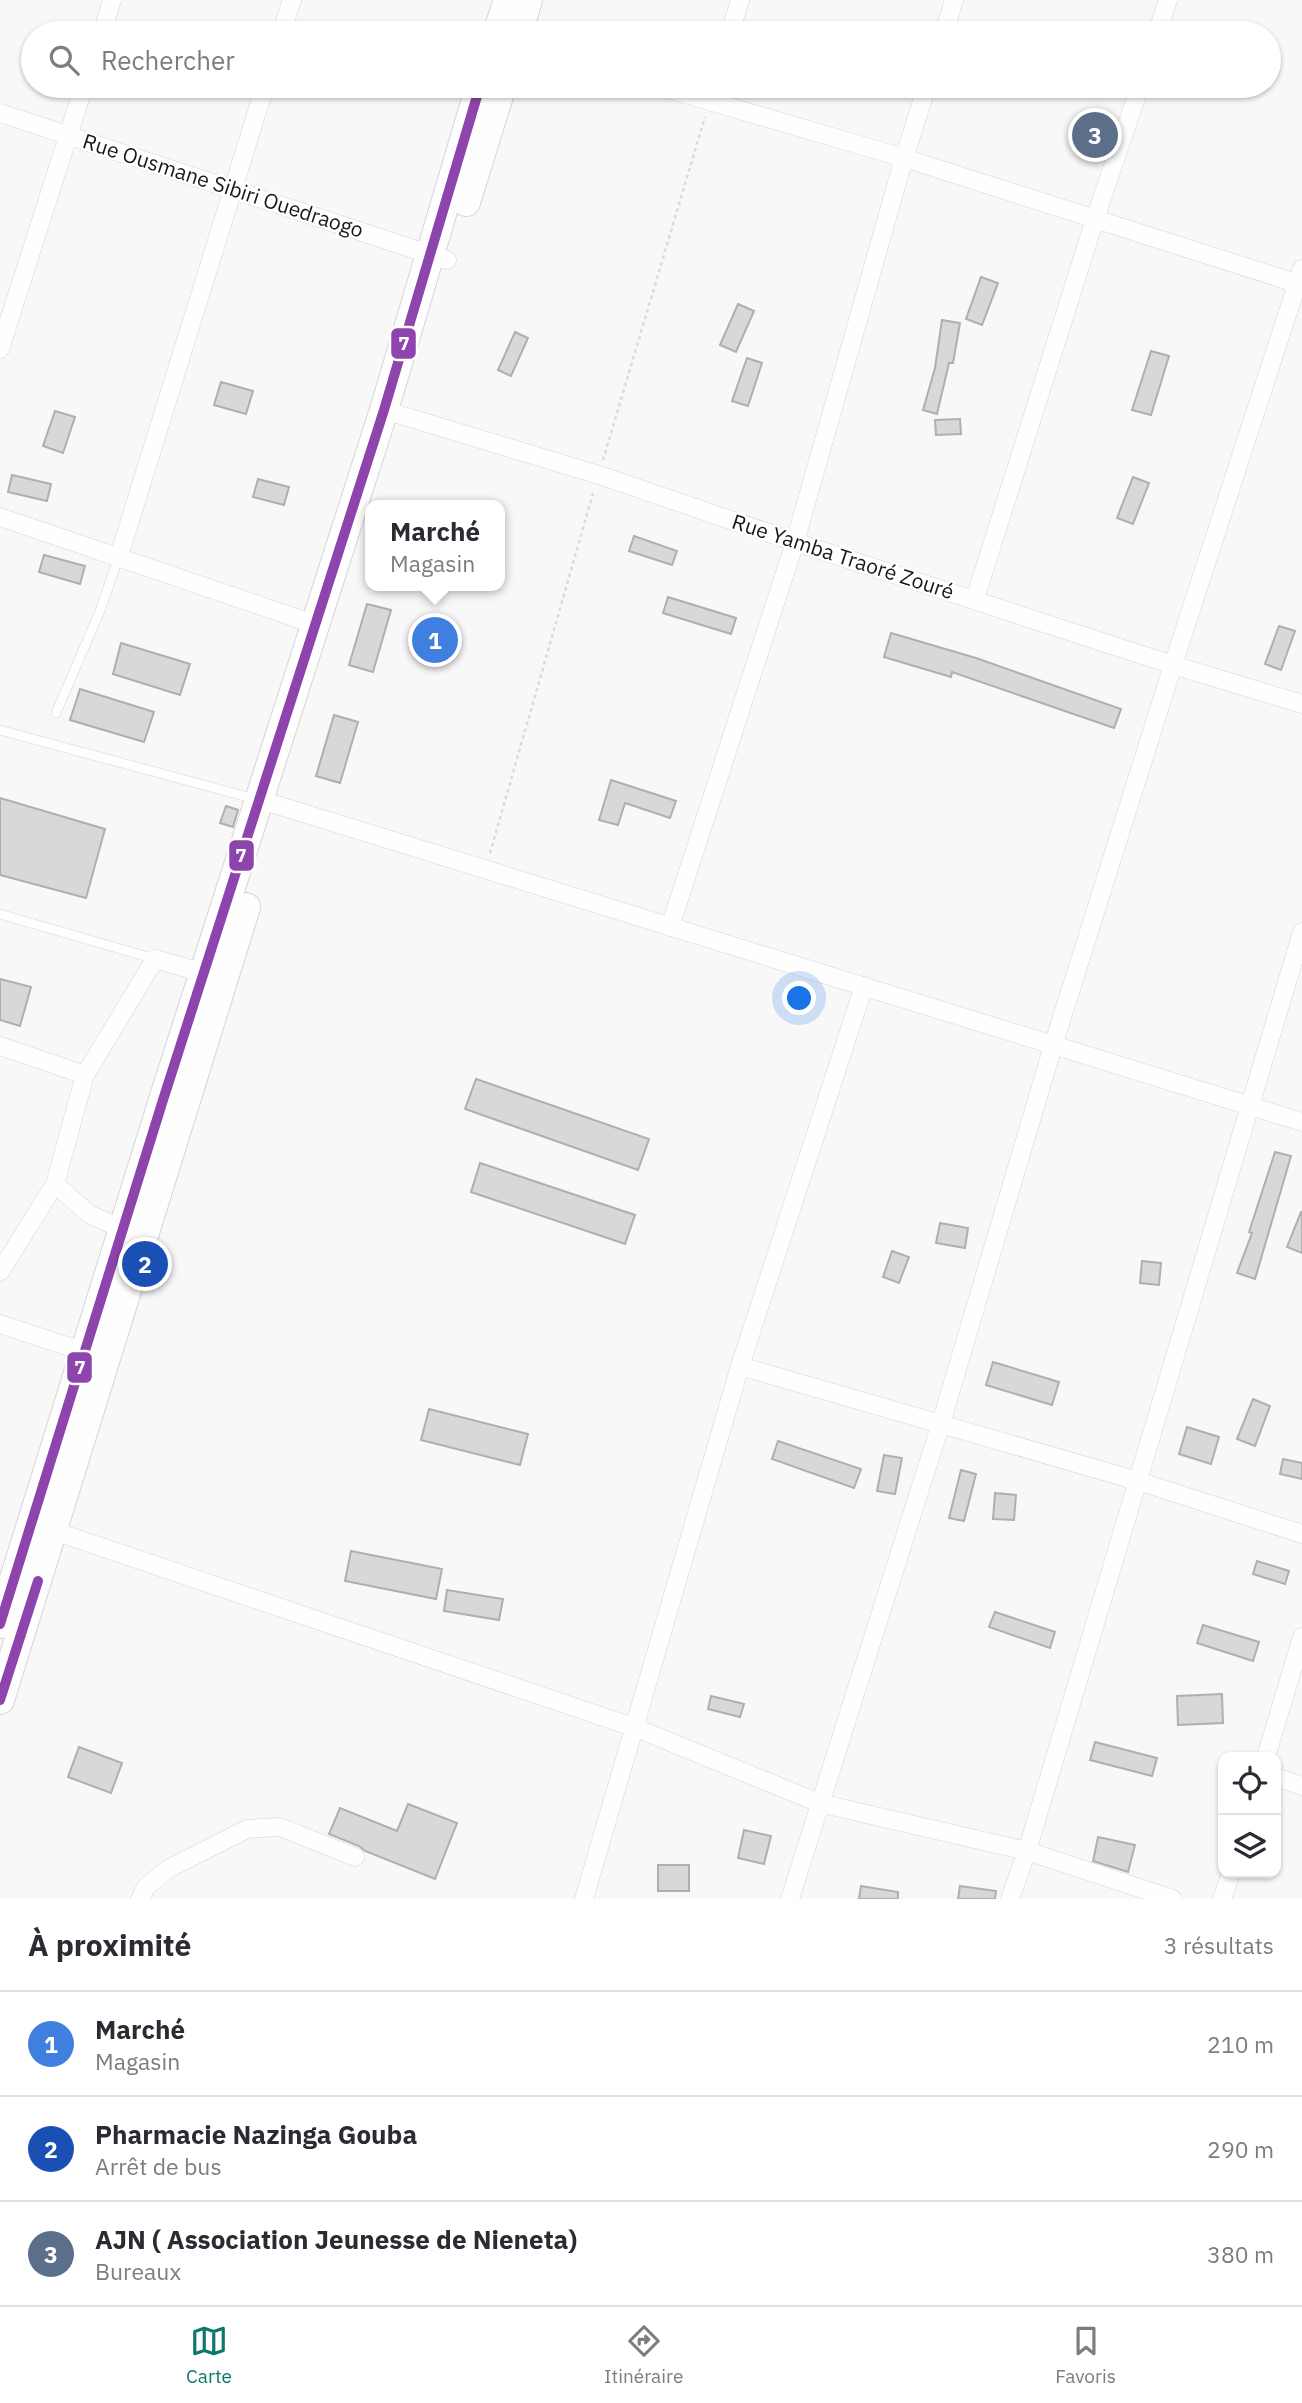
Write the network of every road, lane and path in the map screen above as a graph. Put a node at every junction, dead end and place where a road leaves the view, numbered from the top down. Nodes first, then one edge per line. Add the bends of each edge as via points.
1 (112, 0) edge
2 (292, 0) edge
3 (508, 0) edge
4 (528, 0) edge
5 (740, 0) edge
6 (954, 0) edge
7 (1168, 0) edge
8 (106, 21) edge
9 (285, 21) edge
10 (501, 21) edge
11 (522, 21) edge
12 (734, 21) edge
13 (948, 21) edge
14 (1161, 21) edge
15 (81, 98) edge
16 (261, 98) edge
17 (477, 98) edge
18 (498, 98) edge
19 (724, 98) edge
20 (923, 98) edge
21 (1136, 98) edge
22 (0, 113) edge
23 (68, 135) junction
24 (904, 158) junction
25 (233, 189) junction
26 (1095, 219) junction
27 (439, 257) junction
28 (1301, 279) edge
29 (0, 349) edge
30 (392, 413) junction
31 (372, 500) edge
32 (0, 517) edge
33 (365, 523) edge
34 (795, 542) junction
35 (119, 556) junction
36 (975, 599) junction
37 (314, 624) junction
38 (1172, 665) junction
39 (1302, 704) edge
40 (56, 713) dead end
41 (0, 730) edge
42 (269, 803) junction
43 (0, 914) edge
44 (670, 927) junction
45 (1302, 932) edge
46 (155, 959) junction
47 (214, 976) junction
48 (864, 986) junction
49 (0, 1046) edge
50 (1053, 1046) junction
51 (85, 1075) junction
52 (1251, 1107) junction
53 (1302, 1122) edge
54 (55, 1184) junction
55 (133, 1234) junction
56 (0, 1272) edge
57 (0, 1324) edge
58 (97, 1355) junction
59 (740, 1366) junction
60 (941, 1423) junction
61 (1138, 1481) junction
62 (54, 1531) junction
63 (1302, 1534) edge
64 (0, 1624) edge
65 (1302, 1637) edge
66 (0, 1699) edge
67 (636, 1728) junction
68 (1268, 1752) edge
69 (1281, 1779) edge
70 (1302, 1786) edge
71 (819, 1804) junction
72 (1027, 1851) junction
73 (355, 1857) dead end
74 (1229, 1878) edge
75 (140, 1899) edge
76 (584, 1899) edge
77 (790, 1899) edge
78 (1010, 1899) edge
79 (1173, 1899) edge
80 (1222, 1899) edge

1 - 8 street
2 - 9 street
3 - 10 main road
4 - 11 main road
5 - 12 street
6 - 13 street
7 - 14 street
15 - 23 street
16 - 25 street
17 - 27 main road
18 - 27 main road
19 - 24 street
20 - 24 street
21 - 26 street
22 - 23 street, Rue Ousmane Sibiri Ouedraogo
23 - 25 street, Rue Ousmane Sibiri Ouedraogo
23 - 29 street
24 - 26 street
24 - 34 street
25 - 27 street, Rue Ousmane Sibiri Ouedraogo
25 - 35 street
26 - 28 street
26 - 36 street
27 - 30 main road
28 - 38 street
30 - 31 main road
30 - 34 street, Rue Yamba Traoré Zouré via 598,475
30 - 37 main road
32 - 35 street
33 - 42 main road
34 - 36 street, Rue Yamba Traoré Zouré
34 - 44 street
35 - 37 street
35 - 40 lane
36 - 38 street, Rue Yamba Traoré Zouré
37 - 42 main road
38 - 39 street, Rue Yamba Traoré Zouré
38 - 50 street
41 - 42 lane
42 - 44 street
42 - 47 main road
43 - 46 lane
44 - 48 street
45 - 52 street
46 - 47 street
46 - 51 street
47 - 55 main road
48 - 50 street
48 - 59 street
49 - 51 street
50 - 52 street
50 - 60 street
51 - 54 street
52 - 53 street
52 - 61 street
54 - 55 street via 89,1214
54 - 56 street
55 - 58 main road
57 - 58 street
58 - 62 main road
58 - 64 main road
59 - 60 street
59 - 67 street
60 - 61 street
60 - 71 street
61 - 63 street
61 - 72 street
62 - 66 main road
62 - 67 street
65 - 68 street
67 - 71 street
67 - 76 street
69 - 70 street
71 - 72 street
71 - 77 street
72 - 78 street
72 - 79 street
73 - 75 street via 280,1827 247,1829 168,1869 146,1887
74 - 80 street

